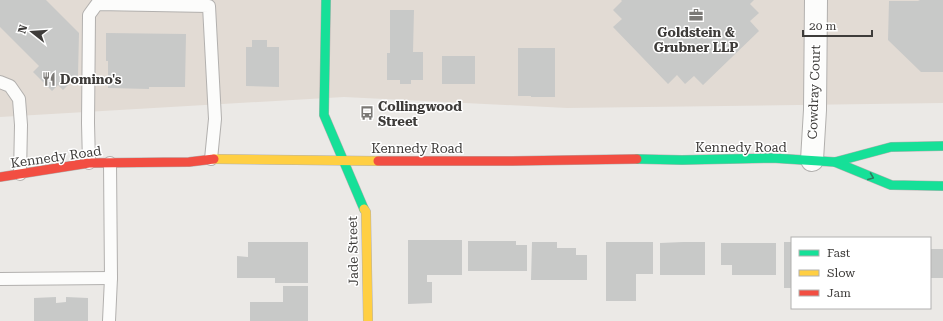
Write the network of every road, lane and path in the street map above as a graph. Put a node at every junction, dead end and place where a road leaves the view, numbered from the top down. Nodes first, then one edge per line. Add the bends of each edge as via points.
1 (326, 0) edge
2 (816, 0) edge
3 (0, 82) edge
4 (943, 146) edge
5 (211, 159) junction
6 (812, 160) junction
7 (345, 161) junction
8 (835, 162) junction
9 (89, 163) junction
10 (110, 163) junction
11 (20, 174) junction
12 (0, 177) edge
13 (943, 186) edge
14 (111, 278) junction
15 (0, 279) edge
16 (109, 321) edge
17 (368, 321) edge

1 - 7 main road via 324,115
2 - 6 street, Cowdray Court
3 - 11 lane via 10,86 19,99
4 - 8 main road, Kennedy Road via 891,147
5 - 7 main road, Kennedy Road
5 - 9 lane via 215,119 209,6 97,4 89,15
5 - 10 main road, Kennedy Road via 189,162
6 - 7 main road, Kennedy Road via 772,158
6 - 8 main road, Kennedy Road
7 - 17 main road, Jade Street via 366,212
8 -> 13 main road, Kennedy Road via 891,185
9 - 10 main road, Kennedy Road
9 - 11 main road, Kennedy Road
10 - 14 lane
11 - 12 main road, Kennedy Road
14 - 15 lane
14 - 16 lane

